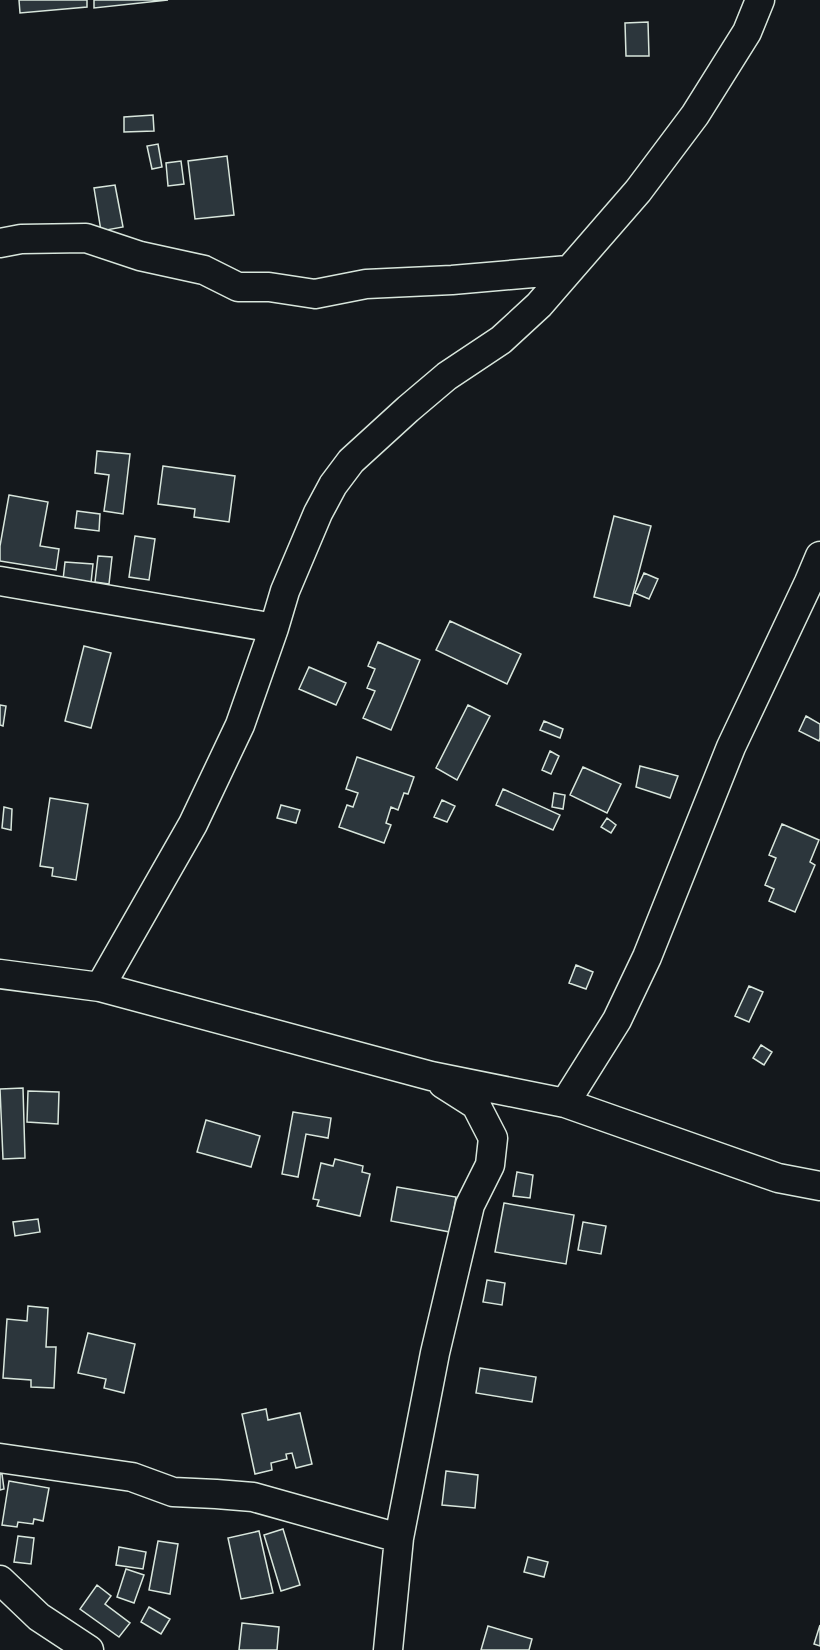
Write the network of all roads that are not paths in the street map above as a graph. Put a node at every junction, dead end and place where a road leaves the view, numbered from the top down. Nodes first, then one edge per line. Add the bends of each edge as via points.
1 (760, 0) edge
2 (0, 243) edge
3 (568, 270) junction
4 (820, 556) edge
5 (0, 581) edge
6 (274, 628) junction
7 (0, 974) edge
8 (100, 987) junction
9 (431, 1076) junction
10 (565, 1103) junction
11 (820, 1186) edge
12 (0, 1458) edge
13 (399, 1538) junction
14 (0, 1580) edge
15 (89, 1650) edge
16 (388, 1650) edge

1 - 3 street via 747,32 694,115 638,191
2 - 3 street via 86,238 140,256 204,270 238,287 315,294 366,284
3 - 6 street via 539,305 501,340 447,376 351,461 318,513
4 - 10 street via 731,747 647,957 617,1020
5 - 6 street
6 - 8 street via 240,725 193,824
7 - 8 street
8 - 9 street
9 - 10 street
9 - 13 street via 476,1106 492,1138 490,1165 470,1205 435,1353
10 - 11 street via 778,1178
12 - 13 street via 132,1477 172,1492 253,1497
13 - 16 street
14 - 15 street via 39,1617

